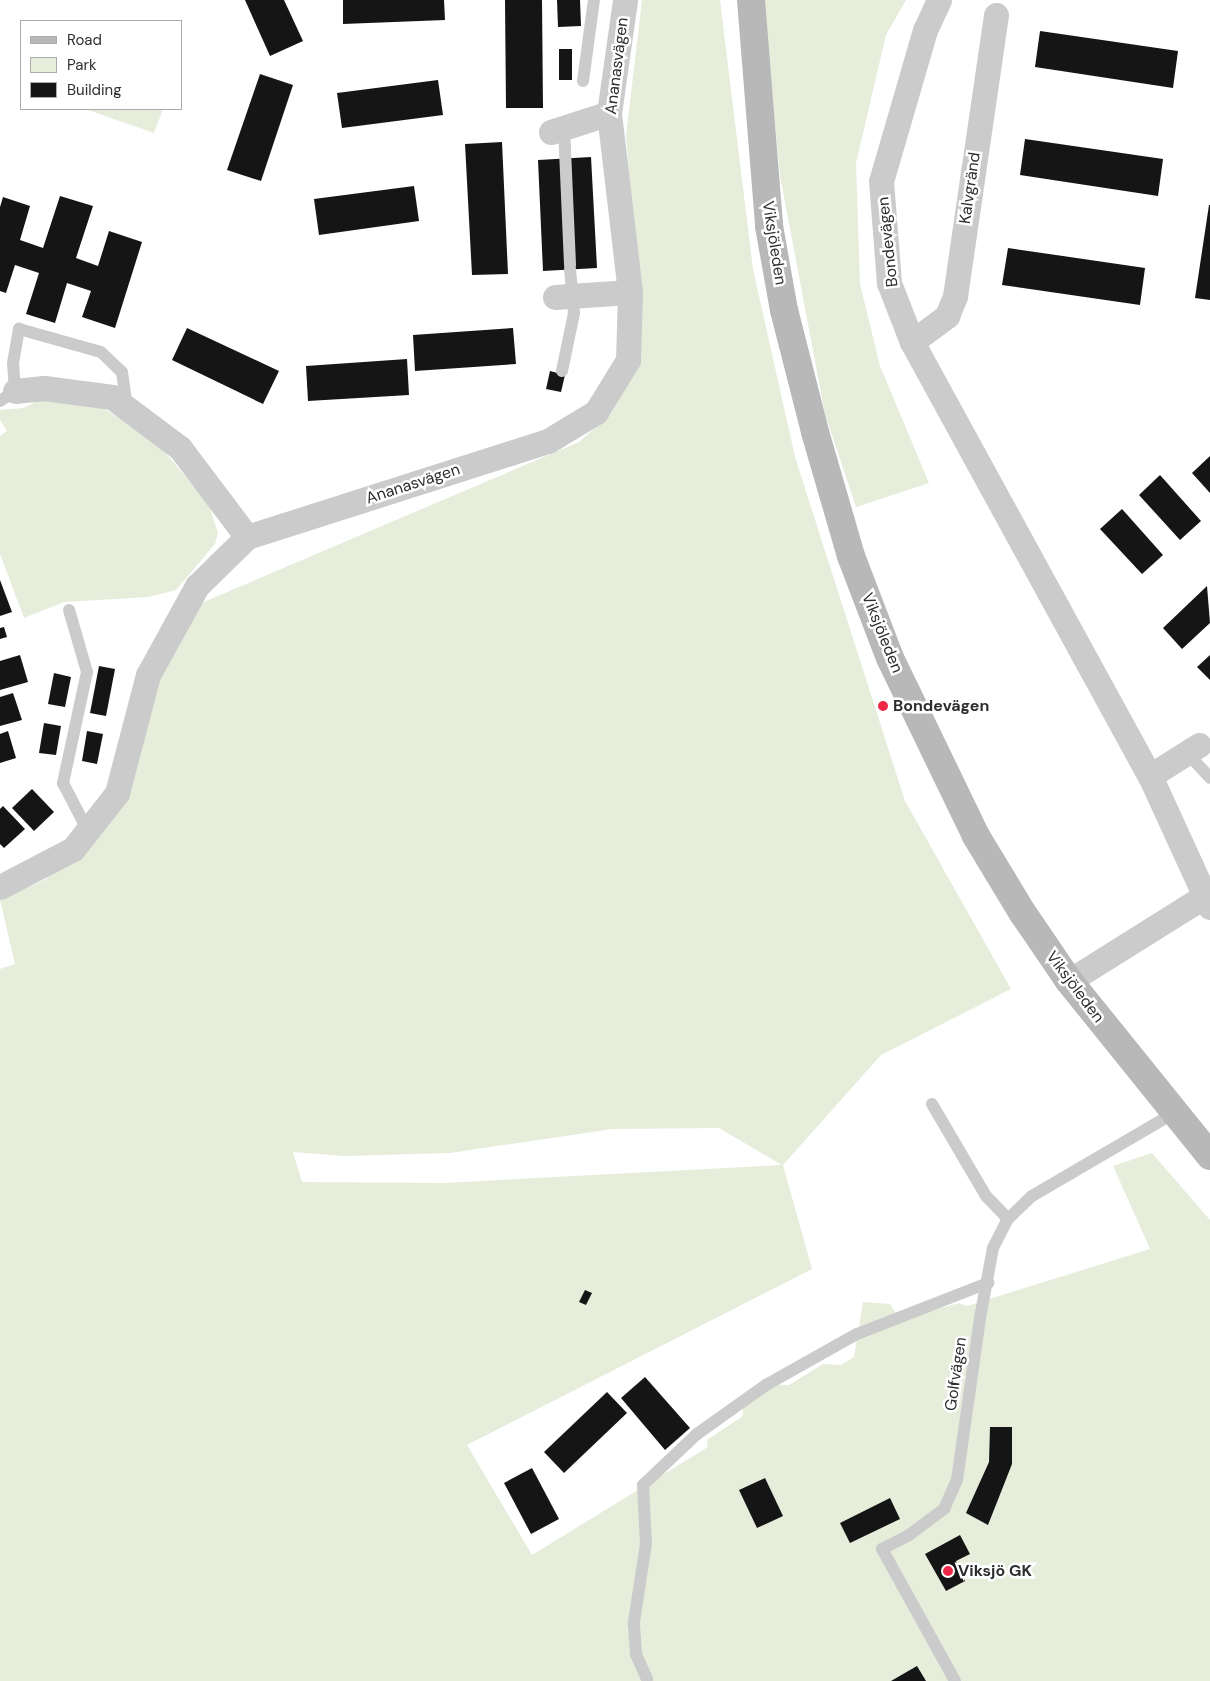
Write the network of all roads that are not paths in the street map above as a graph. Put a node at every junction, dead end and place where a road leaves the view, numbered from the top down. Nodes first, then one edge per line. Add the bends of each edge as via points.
1 (594, 0) edge
2 (625, 0) edge
3 (734, 0) edge
4 (751, 0) edge
5 (939, 0) edge
6 (996, 15) dead end
7 (583, 81) dead end
8 (609, 113) junction
9 (557, 130) joint
10 (765, 178) junction
11 (630, 292) junction
12 (563, 297) junction
13 (912, 342) junction
14 (562, 371) dead end
15 (5, 393) edge
16 (127, 409) junction
17 (247, 537) junction
18 (70, 610) dead end
19 (1193, 749) joint
20 (1150, 776) junction
21 (1210, 778) edge
22 (88, 831) junction
23 (0, 887) edge
24 (1207, 902) edge
25 (1069, 981) junction
26 (932, 1104) dead end
27 (1174, 1113) junction
28 (1210, 1156) edge
29 (1008, 1219) junction
30 (988, 1283) junction
31 (647, 1678) dead end
32 (955, 1681) edge

1 - 7 lane
2 - 8 street, Ananasvägen
3 - 10 main road, Viksjöleden
4 - 10 main road, Viksjöleden
5 - 13 street, Bondevägen via 925,30 882,182 889,283
6 - 13 street, Kalvgränd via 955,296 947,316
8 - 9 street
8 - 11 street, Ananasvägen
9 - 12 lane via 570,267
10 - 25 main road, Viksjöleden via 769,226 784,310 815,432 862,584 890,658 976,836
11 - 12 street
11 - 17 street, Ananasvägen via 628,360 596,412 548,441
12 - 14 lane via 574,313
13 - 20 street, Bondevägen
15 - 16 street via 44,388 112,398
15 - 16 lane via 19,329 102,352 122,372
16 - 17 street via 180,448
17 - 22 street, Ananasvägen via 197,586 148,675 117,793
18 - 22 lane via 87,672 63,783
19 - 20 street
19 - 21 lane
20 - 24 street, Bondevägen
22 - 23 street, Ananasvägen via 74,849
24 - 25 street, Bondevägen
25 - 27 main road, Viksjöleden
26 - 29 lane via 986,1196
27 - 28 main road, Viksjöleden
27 - 29 lane, Golfvägen via 1032,1196
29 - 30 lane, Golfvägen via 993,1248
30 - 31 lane via 856,1334 766,1385 697,1434 643,1484 646,1544 634,1622 636,1654
30 - 32 lane, Golfvägen via 957,1480 944,1509 909,1535 882,1549

